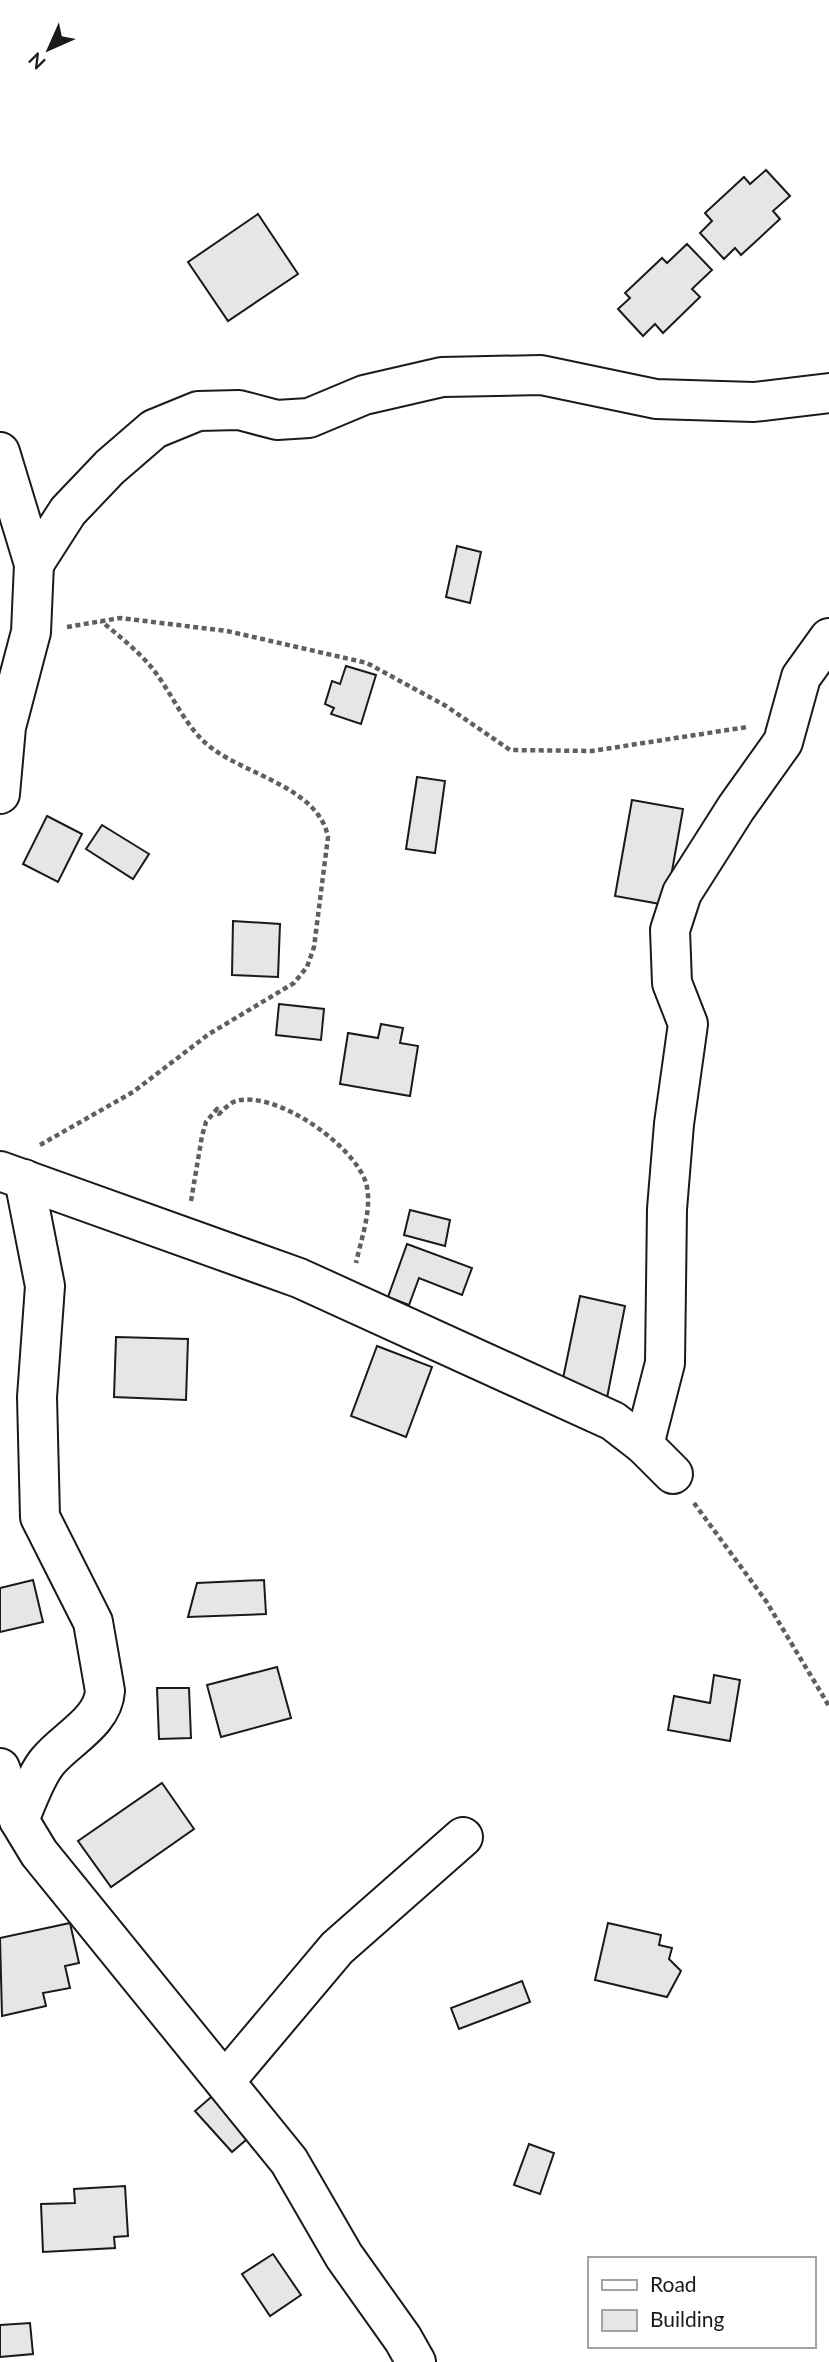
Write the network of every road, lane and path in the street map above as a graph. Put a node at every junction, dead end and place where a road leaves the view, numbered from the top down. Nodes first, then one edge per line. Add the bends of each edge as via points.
1 (829, 393) edge
2 (0, 452) edge
3 (34, 565) junction
4 (101, 621) junction
5 (32, 632) junction
6 (829, 638) edge
7 (789, 720) junction
8 (0, 794) edge
9 (19, 1166) edge
10 (183, 1236) junction
11 (349, 1301) junction
12 (644, 1445) junction
13 (673, 1474) joint
14 (829, 1706) edge
15 (0, 1768) edge
16 (19, 1819) junction
17 (463, 1837) dead end
18 (225, 2081) junction
19 (416, 2362) edge

1 - 3 street via 754,402 656,399 541,375 442,377 364,395 309,418 277,420 239,410 198,411 154,429 110,467 68,511
2 - 3 street
3 - 5 street
4 - 5 path
4 - 7 path via 120,618 227,631 367,663 446,706 510,750 592,751
4 - 9 path via 152,668 210,747 297,794 326,823 314,947 307,967 294,983 209,1034 133,1092
5 - 8 street via 6,727
6 - 7 street via 802,677
7 - 12 street via 783,742 682,894 670,930 672,983 688,1024 667,1209 665,1363
9 - 10 street
9 - 16 street via 45,1286 37,1398 40,1517 93,1622 105,1691 96,1715 46,1762
10 - 11 street
10 - 11 path via 206,1122 217,1109 219,1114 233,1101 270,1103 316,1125 361,1171 368,1202
11 - 12 street via 613,1421
12 - 13 street
13 - 14 path via 766,1601
15 - 16 street
16 - 18 street via 39,1853
17 - 18 street via 337,1948
18 - 19 street via 289,2161 344,2256

